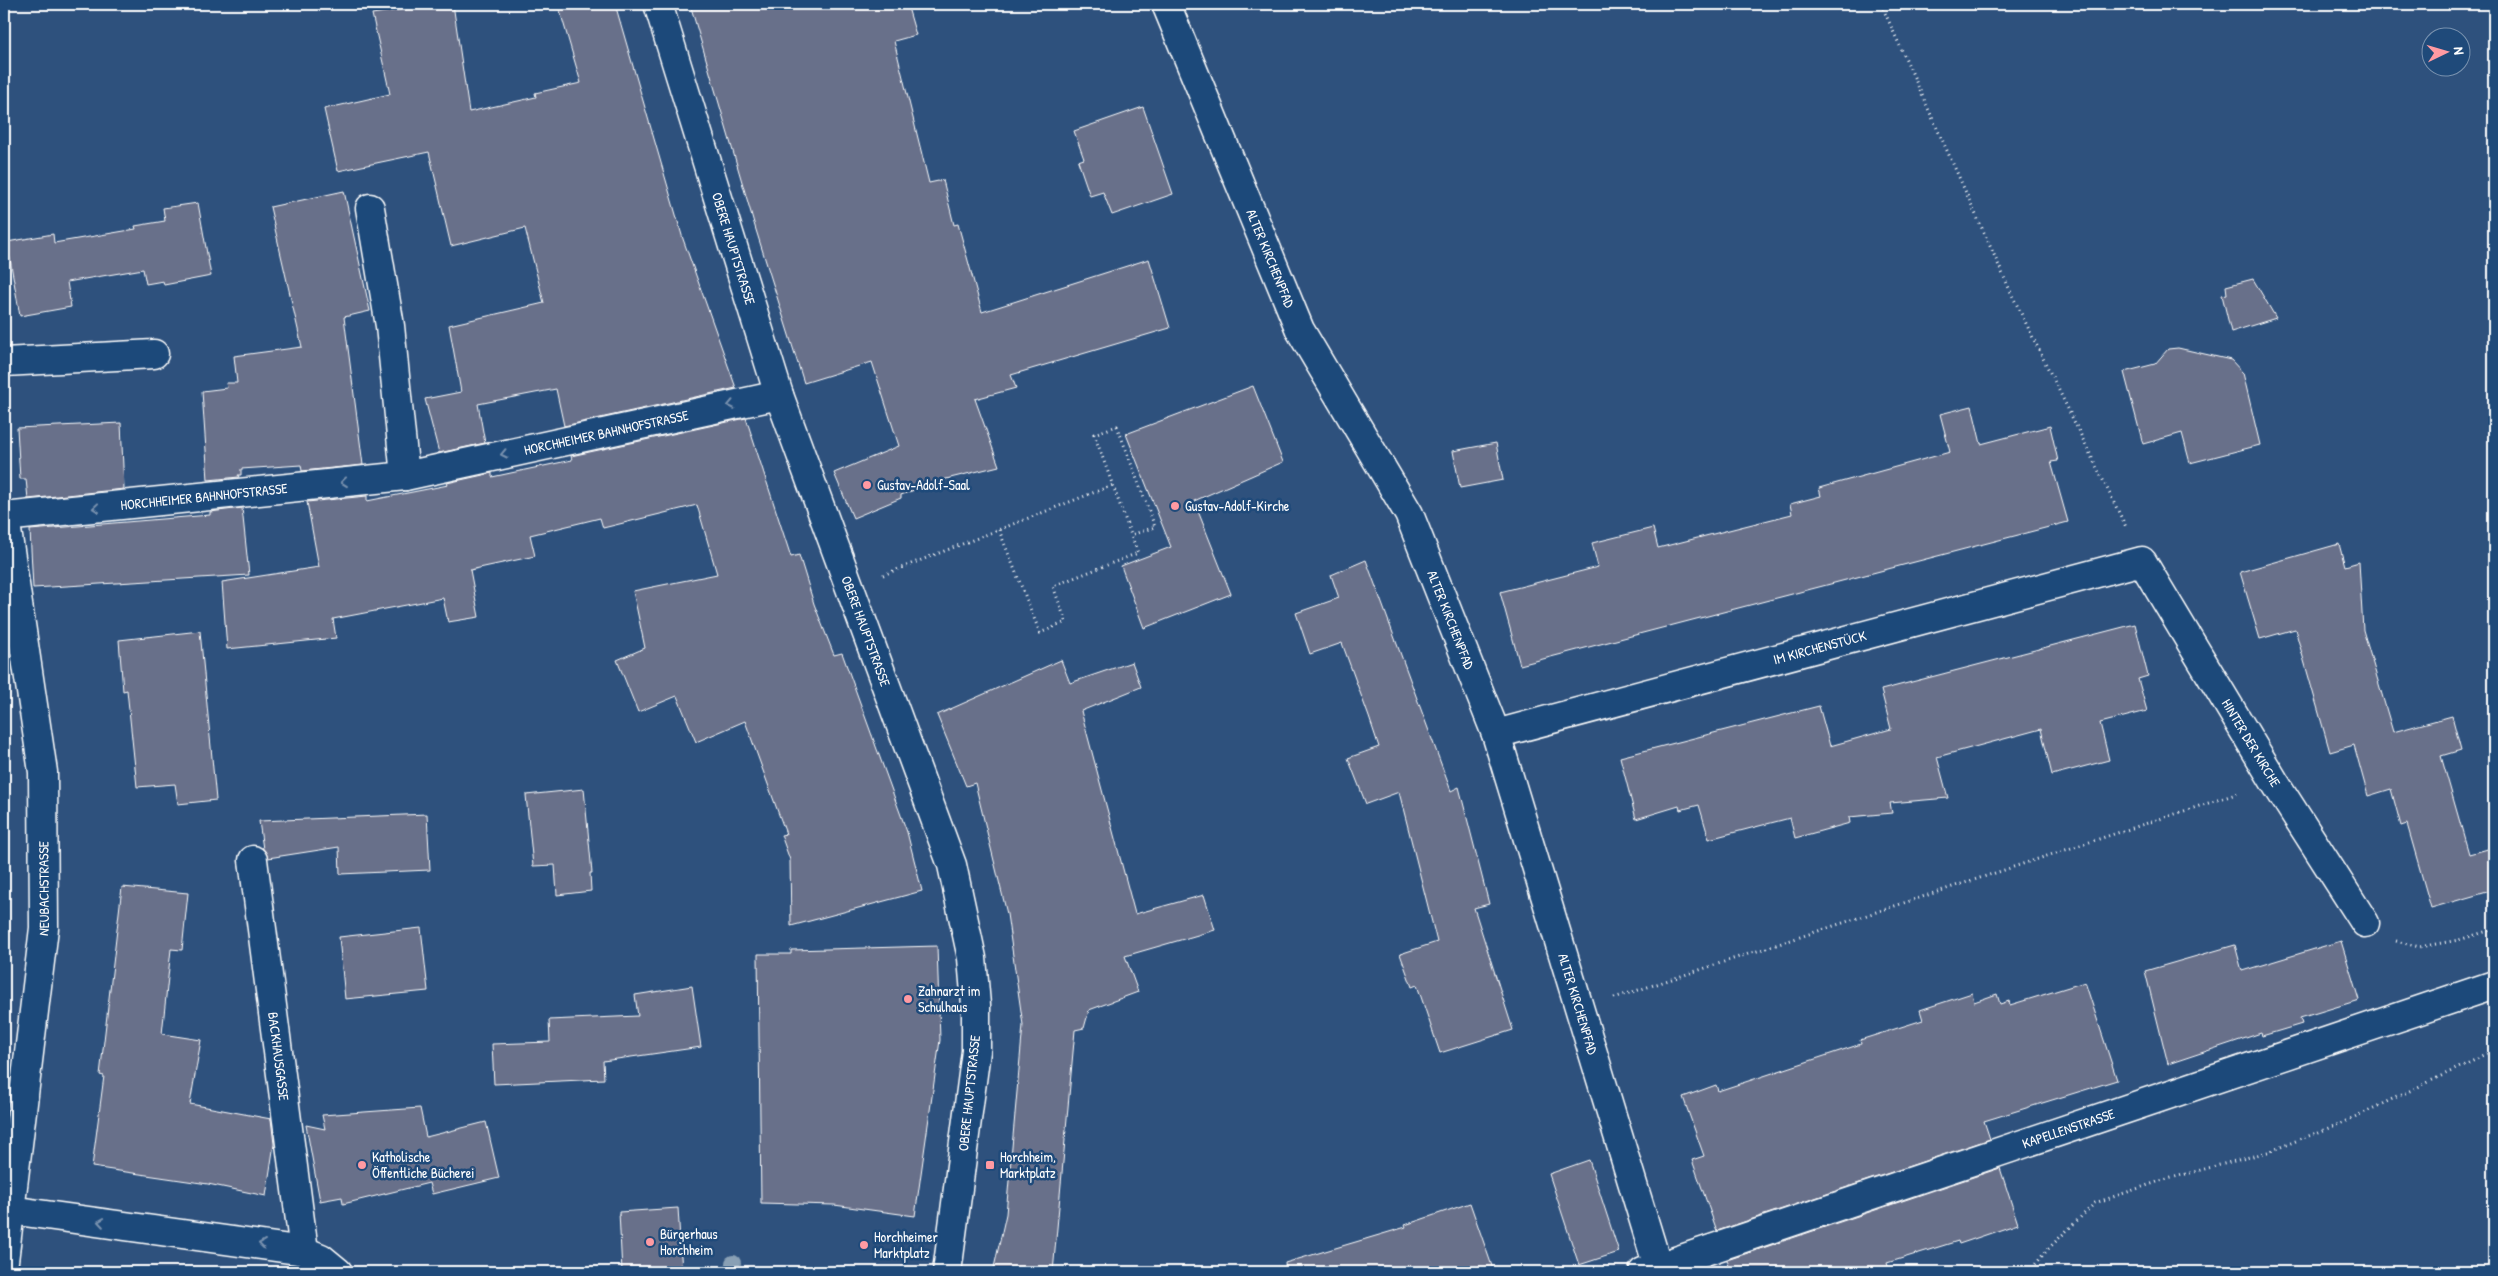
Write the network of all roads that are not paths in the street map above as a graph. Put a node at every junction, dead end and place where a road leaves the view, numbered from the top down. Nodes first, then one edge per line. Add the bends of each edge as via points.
1 (658, 4) edge
2 (1166, 4) edge
3 (370, 208) dead end
4 (154, 354) dead end
5 (4, 362) edge
6 (779, 395) junction
7 (405, 476) junction
8 (4, 517) edge
9 (2142, 561) joint
10 (1496, 734) junction
11 (253, 860) dead end
12 (2366, 923) road end
13 (2494, 985) edge
14 (10, 1210) junction
15 (304, 1250) junction
16 (4, 1261) edge
17 (1650, 1270) edge
18 (338, 1272) edge
19 (947, 1272) edge

1 - 6 street, OBERE HAUPTSTRASSE
2 - 10 street, ALTER KIRCHENPFAD via 1300,330 1409,514
3 - 7 street via 390,326
4 - 5 street
6 -> 7 street, HORCHHEIMER BAHNHOFSTRASSE
6 - 19 street, OBERE HAUPTSTRASSE via 952,865 964,913 972,958 976,1051
7 -> 8 street, HORCHHEIMER BAHNHOFSTRASSE
8 - 14 street, NEUBACHSTRASSE via 43,782 44,928
9 - 10 street, IM KIRCHENSTÜCK
9 - 12 street, HINTER DER KIRCHE via 2274,781
10 - 17 street, ALTER KIRCHENPFAD via 1580,1010
11 - 15 street, BACKHAUSGASSE
13 - 17 street, KAPELLENSTRASSE
15 -> 14 street
14 - 16 street, NEUBACHSTRASSE
15 - 18 street via 321,1258

